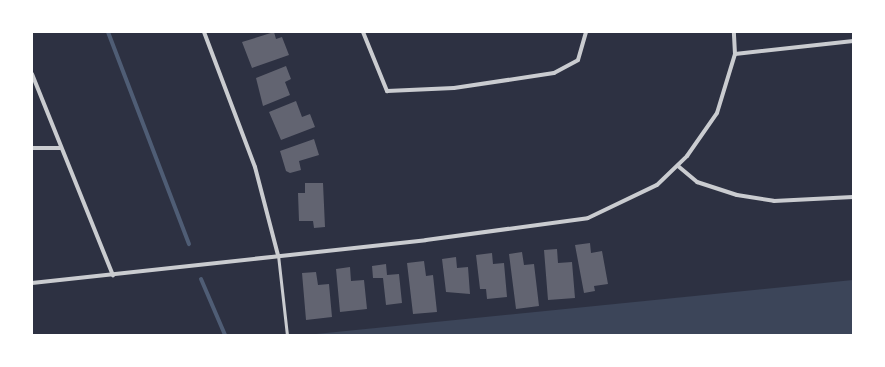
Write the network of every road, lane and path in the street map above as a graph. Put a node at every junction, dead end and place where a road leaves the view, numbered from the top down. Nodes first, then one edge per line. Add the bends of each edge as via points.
1 (204, 32) edge
2 (363, 32) edge
3 (586, 32) edge
4 (734, 32) edge
5 (853, 41) edge
6 (736, 54) junction
7 (32, 74) edge
8 (32, 148) edge
9 (60, 148) junction
10 (678, 166) junction
11 (853, 197) edge
12 (278, 255) junction
13 (113, 275) junction
14 (32, 283) edge
15 (287, 335) edge

1 - 12 street via 255,167
2 - 3 street via 387,91 454,88 554,73 578,60
4 - 6 street
5 - 6 street
6 - 10 street via 717,113
7 - 9 street
8 - 9 street
9 - 13 street
10 - 11 street via 697,182 737,195 774,201
10 - 12 street via 657,185 630,199 568,222
12 - 13 street
12 - 15 lane
13 - 14 street

